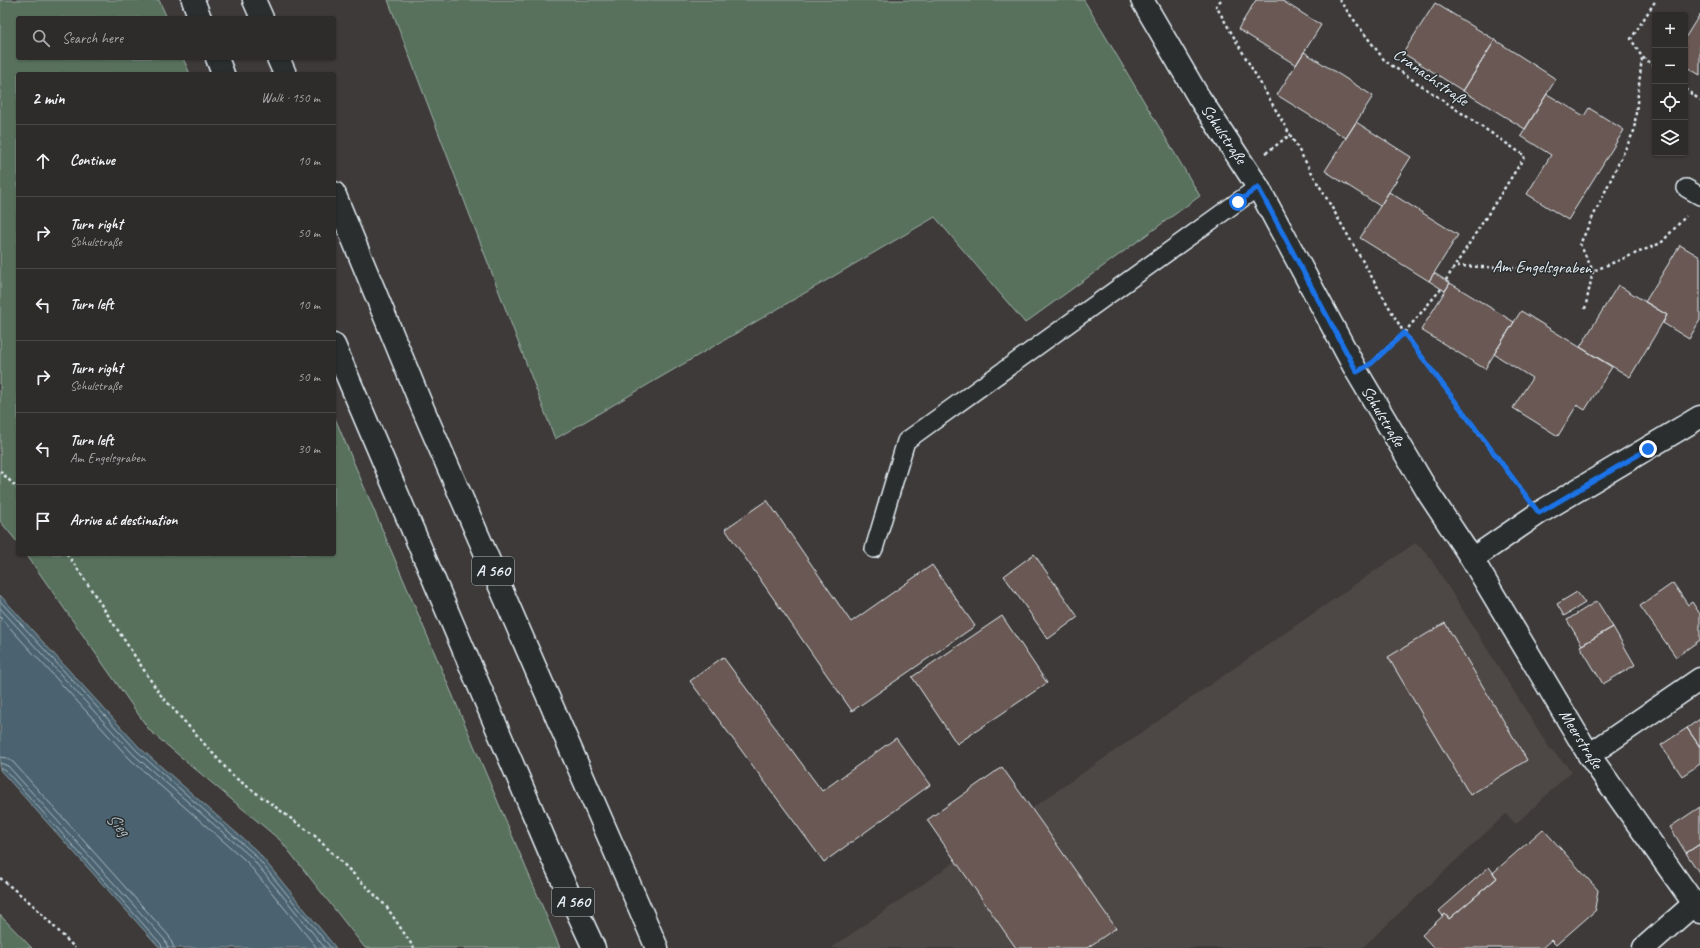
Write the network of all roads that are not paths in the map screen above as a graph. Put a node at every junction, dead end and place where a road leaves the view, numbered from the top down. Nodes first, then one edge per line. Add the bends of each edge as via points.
1 (193, 0) edge
2 (254, 0) edge
3 (1142, 0) edge
4 (199, 16) edge
5 (261, 16) edge
6 (217, 60) edge
7 (279, 60) edge
8 (222, 72) edge
9 (284, 72) edge
10 (1258, 187) junction
11 (336, 198) edge
12 (336, 350) edge
13 (1700, 417) edge
14 (874, 549) dead end
15 (1472, 559) junction
16 (1700, 679) edge
17 (1589, 755) junction
18 (1697, 908) edge
19 (594, 948) edge
20 (657, 948) edge
21 (1644, 948) edge

1 - 4 main road
2 - 5 main road
3 - 10 main road, Schulstraße via 1198,96
6 - 8 main road
7 - 9 main road
10 - 14 lane via 906,441
10 - 15 main road, Schulstraße via 1357,372 1429,494
11 - 20 main road, A 560 via 423,409
12 - 19 main road, A 560 via 548,848
13 - 15 main road via 1539,513
15 - 17 main road, Meerstraße
16 - 17 main road
17 - 18 main road, Meerstraße
18 - 21 main road

